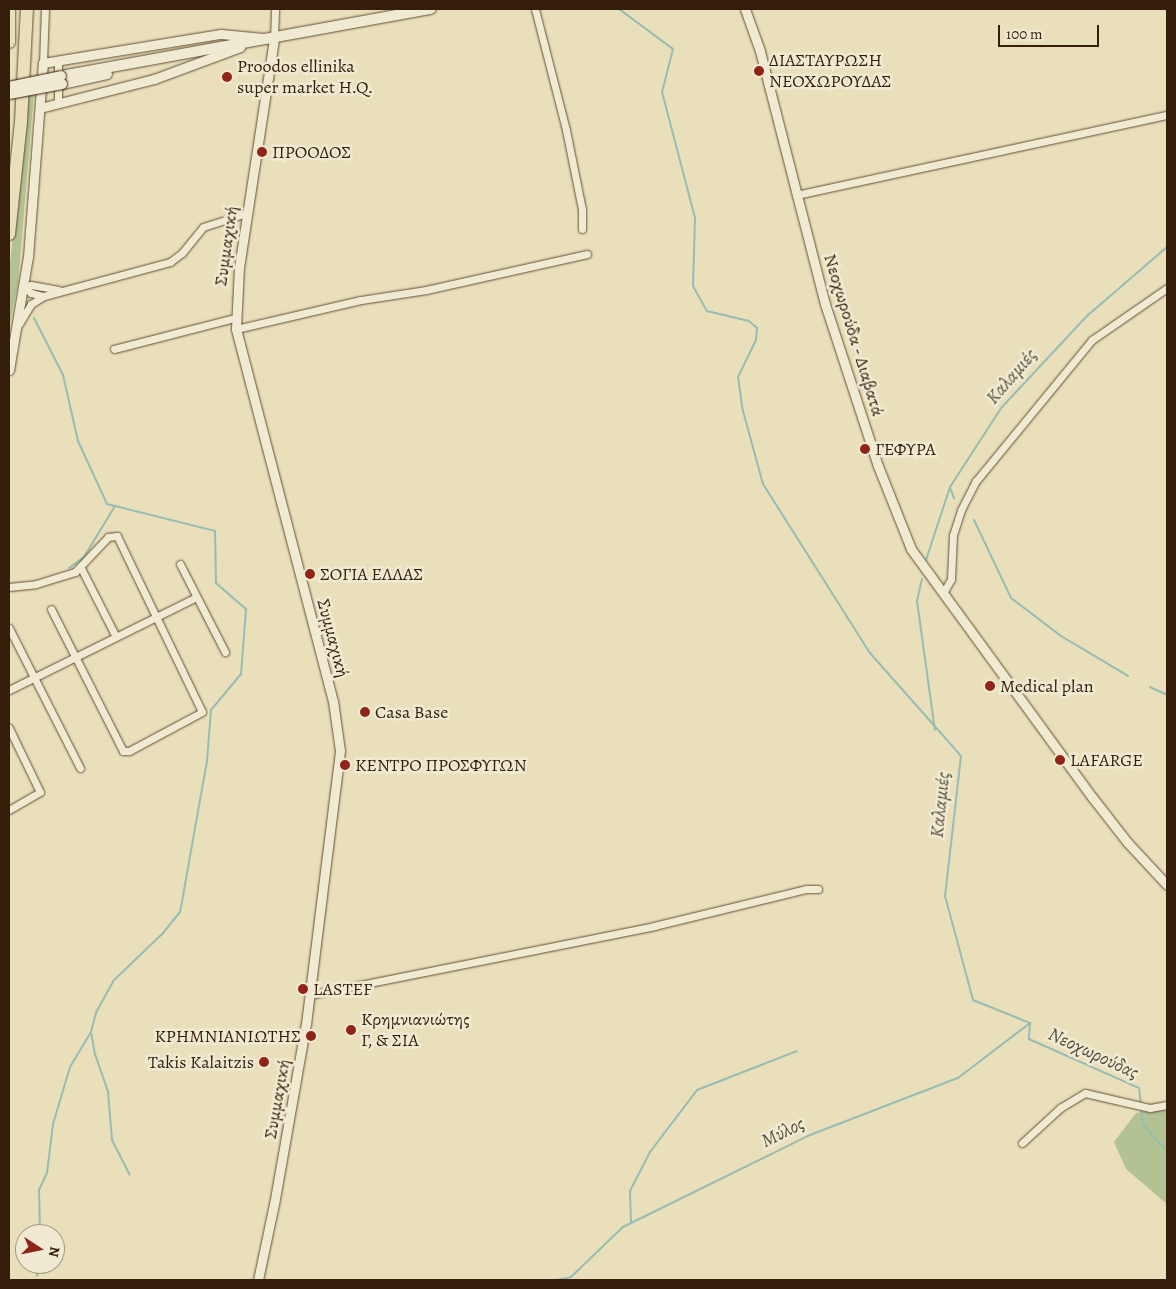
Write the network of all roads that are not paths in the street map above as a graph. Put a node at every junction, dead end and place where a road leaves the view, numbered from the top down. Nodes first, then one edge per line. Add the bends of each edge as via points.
1 (9, 9) edge
2 (27, 9) edge
3 (45, 9) edge
4 (275, 9) edge
5 (431, 9) edge
6 (535, 9) edge
7 (745, 9) edge
8 (274, 39) junction
9 (9, 42) edge
10 (249, 44) junction
11 (58, 61) junction
12 (43, 63) junction
13 (61, 80) junction
14 (9, 87) edge
15 (9, 94) edge
16 (58, 104) junction
17 (40, 108) junction
18 (1167, 115) edge
19 (796, 195) junction
20 (247, 213) junction
21 (582, 229) dead end
22 (9, 234) edge
23 (587, 254) dead end
24 (24, 287) junction
25 (1167, 288) edge
26 (60, 290) junction
27 (44, 296) junction
28 (235, 318) junction
29 (236, 329) junction
30 (16, 330) junction
31 (114, 349) dead end
32 (9, 370) edge
33 (180, 564) dead end
34 (81, 568) junction
35 (9, 588) edge
36 (943, 593) junction
37 (196, 597) junction
38 (51, 609) dead end
39 (156, 615) junction
40 (9, 628) edge
41 (116, 636) junction
42 (225, 652) dead end
43 (76, 656) junction
44 (34, 677) junction
45 (9, 690) edge
46 (9, 728) edge
47 (80, 768) dead end
48 (9, 810) edge
49 (1167, 885) edge
50 (818, 889) dead end
51 (310, 995) junction
52 (1167, 1105) edge
53 (1022, 1143) dead end
54 (258, 1280) edge

1 - 9 highway
2 - 22 highway via 21,122
3 - 12 street
4 - 8 street, Συμμαχική
5 - 8 main road
6 - 21 street via 568,139 582,209
7 - 19 street, Νεοχωρούδα - Διαβατά via 760,51
8 - 10 main road
8 - 11 street via 221,34
8 - 20 street, Συμμαχική
10 - 13 main road
10 - 16 street via 154,79
11 - 12 street
11 - 16 street
12 - 17 street
13 - 14 main road, bridge
13 - 15 main road, bridge
16 - 17 street
17 - 24 street
18 - 19 street
19 - 36 street, Νεοχωρούδα - Διαβατά via 825,304 898,522 911,549
20 - 26 street via 203,227 182,253 170,262
20 - 28 street, Συμμαχική
23 - 29 street
24 - 26 street via 31,285
24 - 27 street
24 - 30 street
25 - 36 street via 1092,340 976,481 960,510 954,535 951,579
26 - 27 street
27 - 30 street via 31,304
28 - 29 street, Συμμαχική
28 - 31 street
29 - 51 street, Συμμαχική via 339,734 340,763
30 - 32 street
33 - 37 street
34 - 35 street via 44,582
34 - 39 street via 108,537 117,536
34 - 41 street
36 - 49 street, Νεοχωρούδα - Διαβατά via 1128,843
37 - 39 street
37 - 42 street
38 - 43 street
39 - 41 street
39 - 43 street via 202,712 138,747 123,751
40 - 44 street
41 - 43 street
43 - 44 street
44 - 45 street
44 - 47 street
46 - 48 street via 40,792
50 - 51 street via 806,889 654,926
51 - 54 street, Συμμαχική
52 - 53 street via 1146,1108 1085,1094 1060,1108

